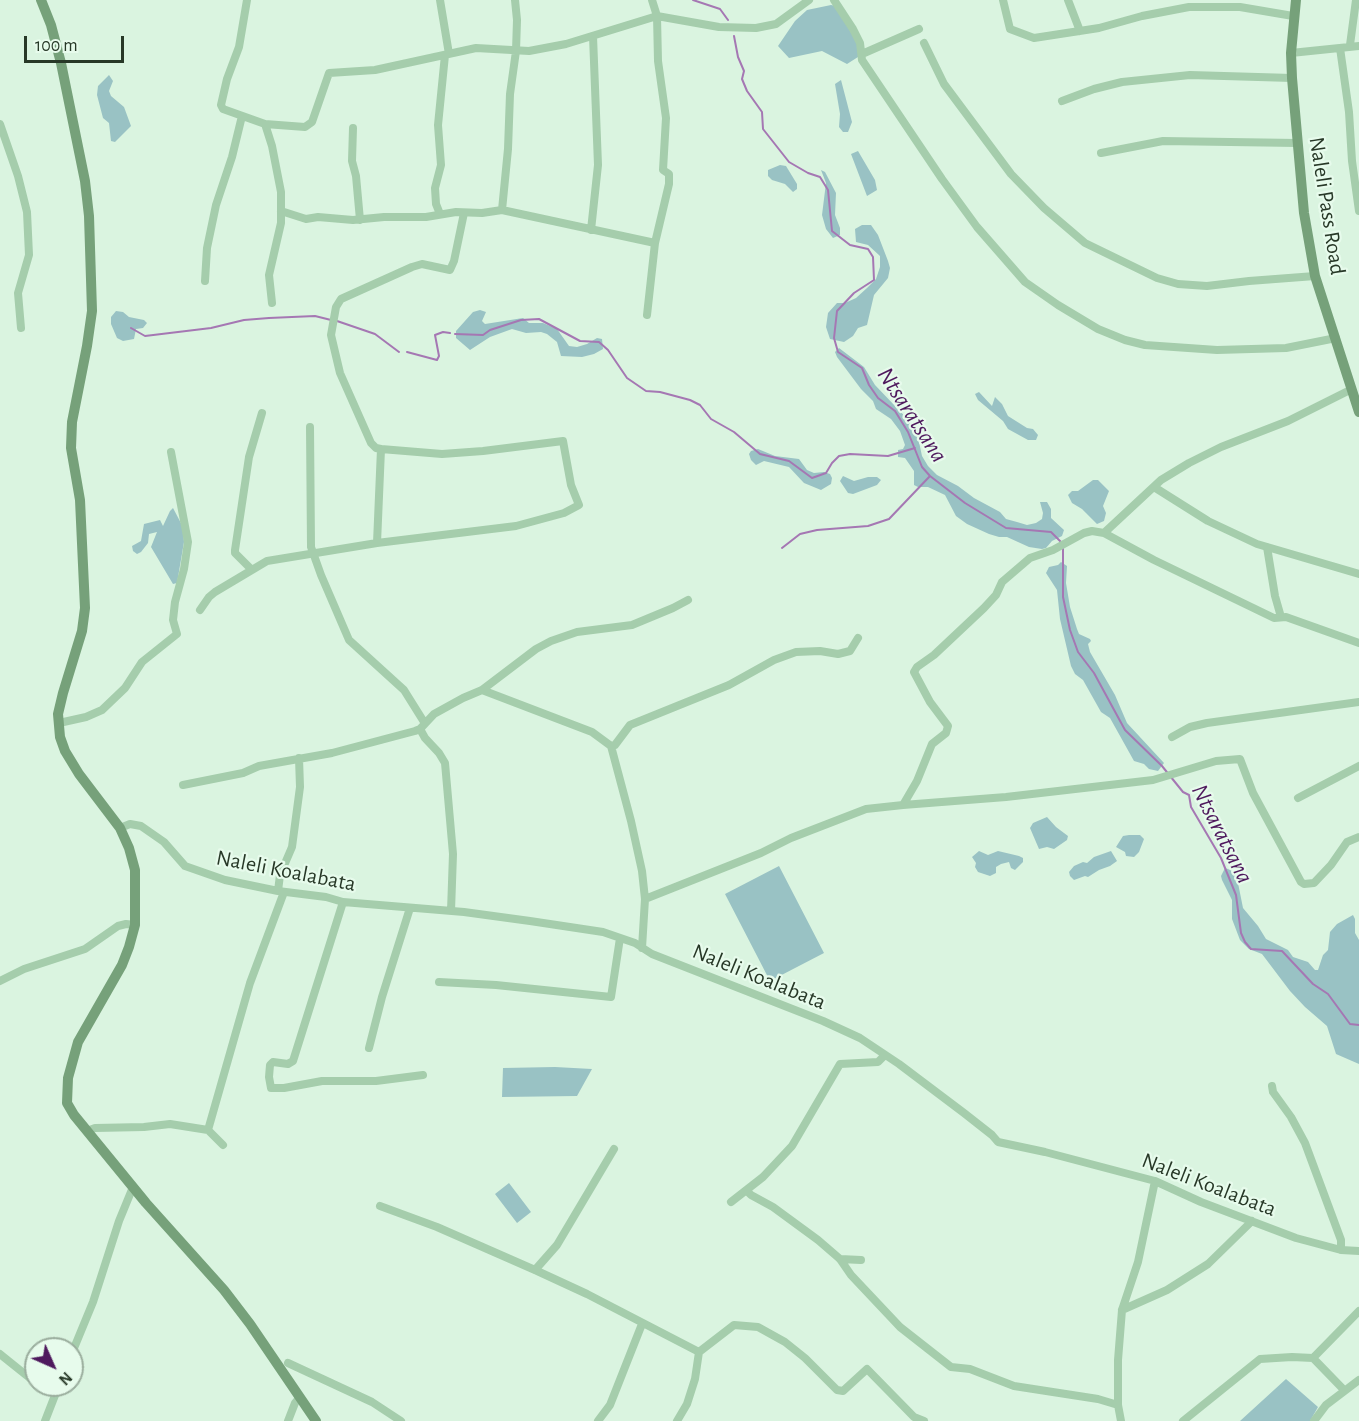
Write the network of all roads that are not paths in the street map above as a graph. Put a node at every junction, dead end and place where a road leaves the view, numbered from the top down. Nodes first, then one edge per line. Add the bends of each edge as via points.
1 (41, 0) edge
2 (248, 0) edge
3 (440, 0) edge
4 (515, 0) edge
5 (652, 0) edge
6 (809, 0) edge
7 (834, 0) edge
8 (1003, 0) edge
9 (1068, 0) edge
10 (1296, 0) edge
11 (1356, 0) edge
12 (657, 16) junction
13 (1293, 16) junction
14 (919, 29) dead end
15 (1080, 31) junction
16 (593, 36) junction
17 (924, 43) dead end
18 (1355, 46) edge
19 (1340, 48) junction
20 (516, 51) junction
21 (1291, 52) junction
22 (447, 54) junction
23 (862, 54) junction
24 (1292, 78) junction
25 (1062, 101) dead end
26 (1349, 112) junction
27 (1359, 114) edge
28 (242, 116) junction
29 (0, 124) edge
30 (265, 124) junction
31 (353, 128) dead end
32 (1297, 144) junction
33 (1101, 153) dead end
34 (1358, 196) edge
35 (281, 210) junction
36 (502, 210) junction
37 (1359, 211) edge
38 (464, 213) junction
39 (440, 214) junction
40 (360, 220) junction
41 (591, 230) junction
42 (655, 243) junction
43 (1315, 276) junction
44 (205, 281) dead end
45 (272, 303) dead end
46 (647, 315) dead end
47 (21, 328) dead end
48 (1336, 338) junction
49 (1355, 392) edge
50 (1359, 412) edge
51 (262, 413) dead end
52 (310, 427) dead end
53 (381, 449) junction
54 (171, 452) dead end
55 (1154, 487) junction
56 (1104, 533) junction
57 (377, 543) junction
58 (1266, 547) junction
59 (313, 554) junction
60 (252, 570) junction
61 (1359, 574) edge
62 (688, 600) dead end
63 (200, 610) dead end
64 (1281, 617) junction
65 (858, 638) dead end
66 (1359, 643) edge
67 (482, 690) junction
68 (1359, 702) edge
69 (59, 723) junction
70 (422, 725) junction
71 (1172, 736) dead end
72 (611, 746) junction
73 (299, 758) junction
74 (1359, 766) edge
75 (183, 785) dead end
76 (1298, 798) dead end
77 (903, 805) junction
78 (120, 828) junction
79 (1359, 837) edge
80 (281, 892) junction
81 (645, 899) junction
82 (343, 902) junction
83 (410, 908) junction
84 (451, 911) junction
85 (135, 925) junction
86 (620, 938) junction
87 (642, 948) junction
88 (0, 981) edge
89 (439, 982) dead end
90 (369, 1048) dead end
91 (885, 1054) junction
92 (423, 1075) dead end
93 (1272, 1086) dead end
94 (208, 1130) junction
95 (87, 1131) junction
96 (223, 1145) dead end
97 (614, 1149) dead end
98 (1155, 1181) junction
99 (133, 1187) junction
100 (747, 1191) junction
101 (731, 1202) dead end
102 (380, 1206) dead end
103 (1252, 1221) junction
104 (1341, 1250) junction
105 (1359, 1251) edge
106 (840, 1259) junction
107 (861, 1260) dead end
108 (536, 1270) junction
109 (1122, 1310) junction
110 (1359, 1311) edge
111 (642, 1324) junction
112 (79, 1337) edge
113 (699, 1352) junction
114 (0, 1354) edge
115 (1313, 1358) junction
116 (288, 1363) dead end
117 (24, 1375) edge
118 (1359, 1380) edge
119 (1344, 1390) junction
120 (54, 1397) edge
121 (300, 1397) junction
122 (1118, 1405) junction
123 (45, 1421) edge
124 (288, 1421) edge
125 (316, 1421) edge
126 (401, 1421) edge
127 (598, 1421) edge
128 (677, 1421) edge
129 (924, 1421) edge
130 (1121, 1421) edge
131 (1183, 1421) edge
132 (1314, 1421) edge

1 - 69 street via 61,63 86,189 92,311 71,448 81,500 84,608
2 - 28 street via 239,48 221,105 226,112
3 - 22 street
4 - 20 street
5 - 12 street
6 - 12 street via 776,24 756,28 719,27
7 - 23 street via 853,28
8 - 15 street via 1010,29 1034,38
9 - 15 street
10 - 13 street, Naleli Pass Road
11 - 18 street
12 - 16 street
12 - 42 street via 666,118 663,170 669,174 669,184
13 - 15 street via 1240,7 1189,7
13 - 21 street, Naleli Pass Road
14 - 23 street
16 - 20 street
16 - 41 street via 598,165
17 - 43 street via 944,84 1011,174 1085,243 1178,284 1206,286
18 - 19 street
19 - 21 street
19 - 26 street
20 - 22 street via 476,48
20 - 36 street
21 - 24 street, Naleli Pass Road
22 - 30 street via 375,70 329,73 309,125
22 - 39 street via 438,125 441,165 435,188
23 - 48 street via 862,60 977,227 1025,282 1058,305 1098,328 1145,345 1217,350 1286,348
24 - 25 street via 1190,75 1122,82
24 - 32 street, Naleli Pass Road
26 - 27 street
26 - 34 street
28 - 30 street
28 - 44 street via 216,205
29 - 47 street via 27,212 29,255 18,293
30 - 35 street via 276,165
31 - 40 street via 352,161
32 - 33 street via 1164,141
32 - 43 street, Naleli Pass Road
34 - 37 street
35 - 40 street via 306,219
35 - 45 street via 278,245 269,275
36 - 38 street
36 - 41 street
38 - 39 street
38 - 53 street via 450,270 422,264 412,267 341,299 336,306 332,335 340,373 371,443
39 - 40 street
41 - 42 street
42 - 46 street
43 - 48 street, Naleli Pass Road
48 - 49 street, Naleli Pass Road
49 - 50 street, Naleli Pass Road
49 - 55 street via 1199,457
51 - 60 street via 249,457 235,550
52 - 59 street
53 - 57 street
53 - 57 street via 442,454 563,441 579,505 516,526
54 - 69 street via 188,542 175,602 173,620 177,634 142,662 102,710
55 - 56 street
55 - 58 street via 1208,521
56 - 64 street via 1237,601 1274,618
56 - 77 street via 1084,533 1029,558 1002,582 984,608 917,667 914,672 921,687 948,726 946,733 932,744
57 - 59 street
58 - 61 street
58 - 64 street
59 - 60 street via 267,561
59 - 70 street via 349,640 404,690
60 - 63 street via 215,592
62 - 67 street via 632,625 577,632 551,641
64 - 66 street
65 - 72 street via 850,651 796,652 774,660 729,685 630,725
67 - 70 street via 443,709
67 - 72 street via 592,732
68 - 71 street via 1207,723
69 - 78 street via 65,751
70 - 73 street via 332,753
70 - 84 street via 425,738 445,764 453,855
72 - 81 street via 631,821
73 - 75 street
73 - 80 street via 300,786 292,847 280,875
74 - 76 street
77 - 79 street via 1152,780 1216,761 1240,759 1253,793 1304,884 1314,883 1347,842
77 - 81 street via 866,809
78 - 80 street, Naleli Koalabata via 130,824 141,826 164,842 185,866 204,874
78 - 85 street via 135,870
80 - 82 street, Naleli Koalabata
80 - 94 street
81 - 87 street
82 - 83 street, Naleli Koalabata
82 - 92 street via 292,1061 270,1065 271,1088
83 - 84 street, Naleli Koalabata
83 - 90 street
84 - 86 street, Naleli Koalabata via 603,932
85 - 88 street via 118,926 85,949
85 - 95 street via 122,964 81,1036 70,1066 67,1103
86 - 87 street, Naleli Koalabata
86 - 89 street via 611,997
87 - 91 street, Naleli Koalabata via 833,1025
91 - 98 street, Naleli Koalabata via 998,1142
91 - 100 street via 878,1062 840,1064 792,1146
93 - 104 street via 1305,1143 1341,1240
94 - 95 street via 170,1124
94 - 96 street
95 - 99 street
97 - 108 street via 557,1245
98 - 103 street, Naleli Koalabata
98 - 109 street via 1138,1262
99 - 112 street
99 - 121 street via 224,1290
100 - 101 street
100 - 106 street
102 - 108 street
103 - 104 street, Naleli Koalabata
103 - 109 street via 1209,1264 1167,1290
104 - 105 street, Naleli Koalabata
106 - 107 street
106 - 122 street via 900,1327 951,1367 970,1369 1014,1386
108 - 111 street
109 - 122 street
110 - 115 street
111 - 113 street
111 - 127 street via 610,1405
113 - 128 street via 695,1379
113 - 129 street via 734,1324 758,1327 792,1347 837,1390 843,1391 867,1369 914,1417
114 - 117 street
115 - 119 street
115 - 131 street via 1260,1359
116 - 126 street via 372,1402
118 - 119 street
119 - 132 street
120 - 123 street
121 - 124 street
121 - 125 street
122 - 130 street

